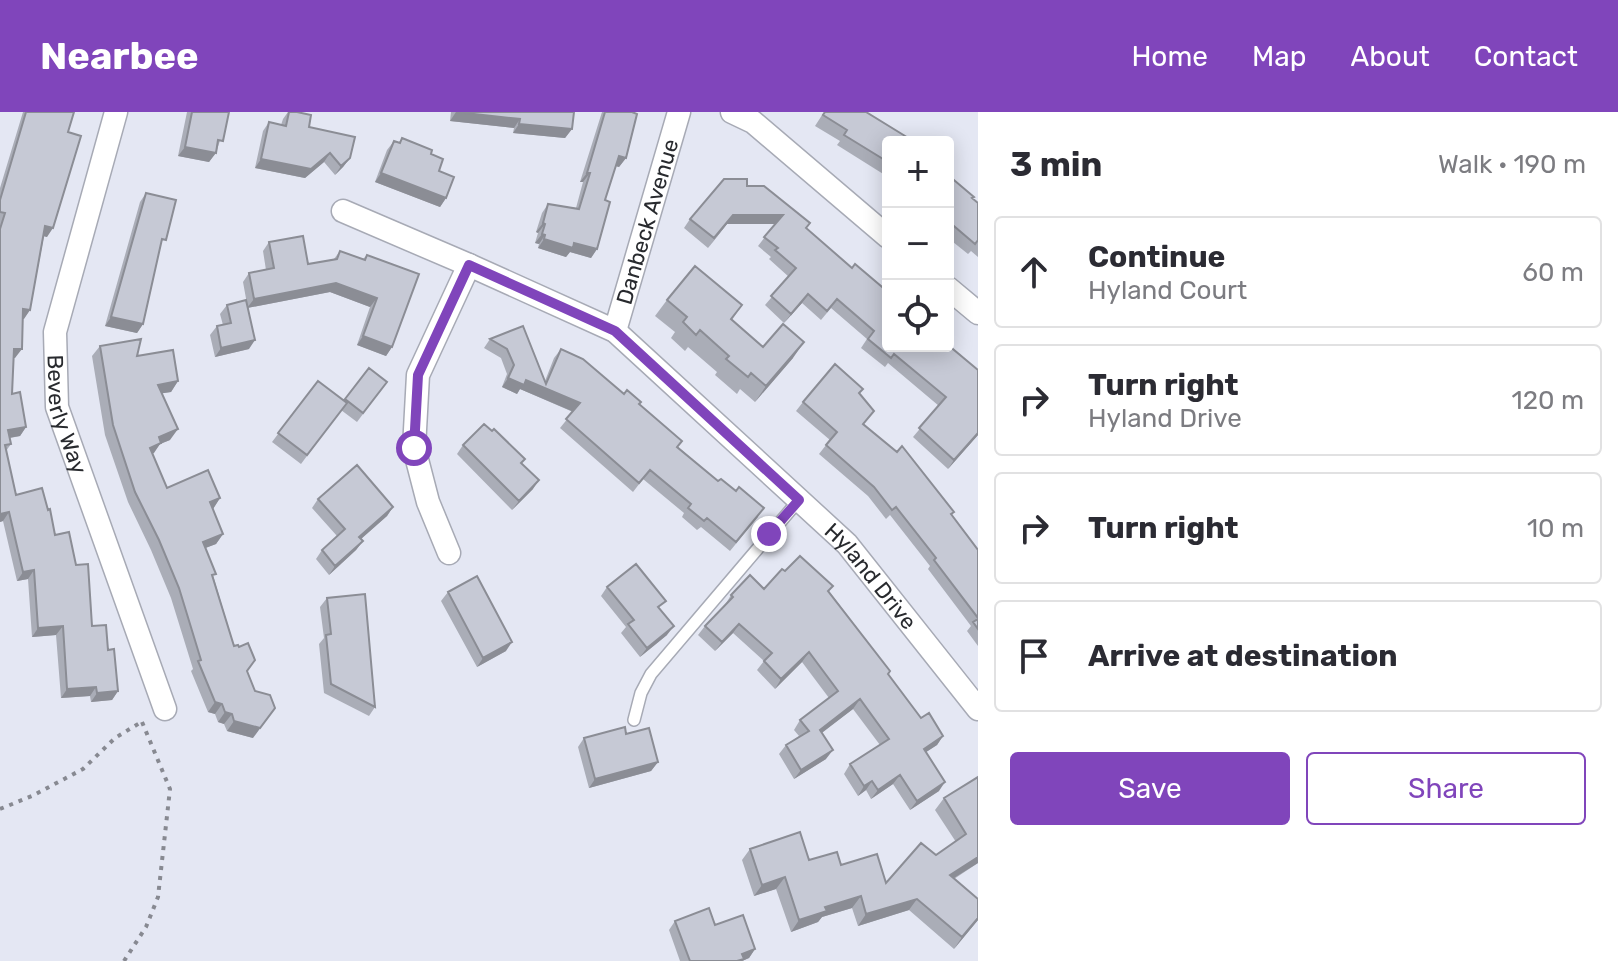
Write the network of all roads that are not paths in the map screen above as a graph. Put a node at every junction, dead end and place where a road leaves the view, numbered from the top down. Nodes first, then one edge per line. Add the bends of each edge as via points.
1 (116, 112) edge
2 (679, 112) edge
3 (732, 112) edge
4 (343, 211) dead end
5 (882, 232) edge
6 (469, 265) junction
7 (954, 293) edge
8 (978, 313) edge
9 (615, 331) junction
10 (799, 500) junction
11 (449, 553) dead end
12 (165, 709) road end
13 (978, 709) edge
14 (634, 720) dead end

1 - 12 street, Beverly Way via 55,332 57,407
2 - 9 street, Danbeck Avenue
3 - 5 street via 753,122
4 - 6 street, Hyland Drive
6 - 9 street, Hyland Drive
6 - 11 street via 418,375 414,448
7 - 8 street
9 - 10 street, Hyland Drive
10 - 13 street, Hyland Drive via 847,544
10 - 14 lane via 651,674

